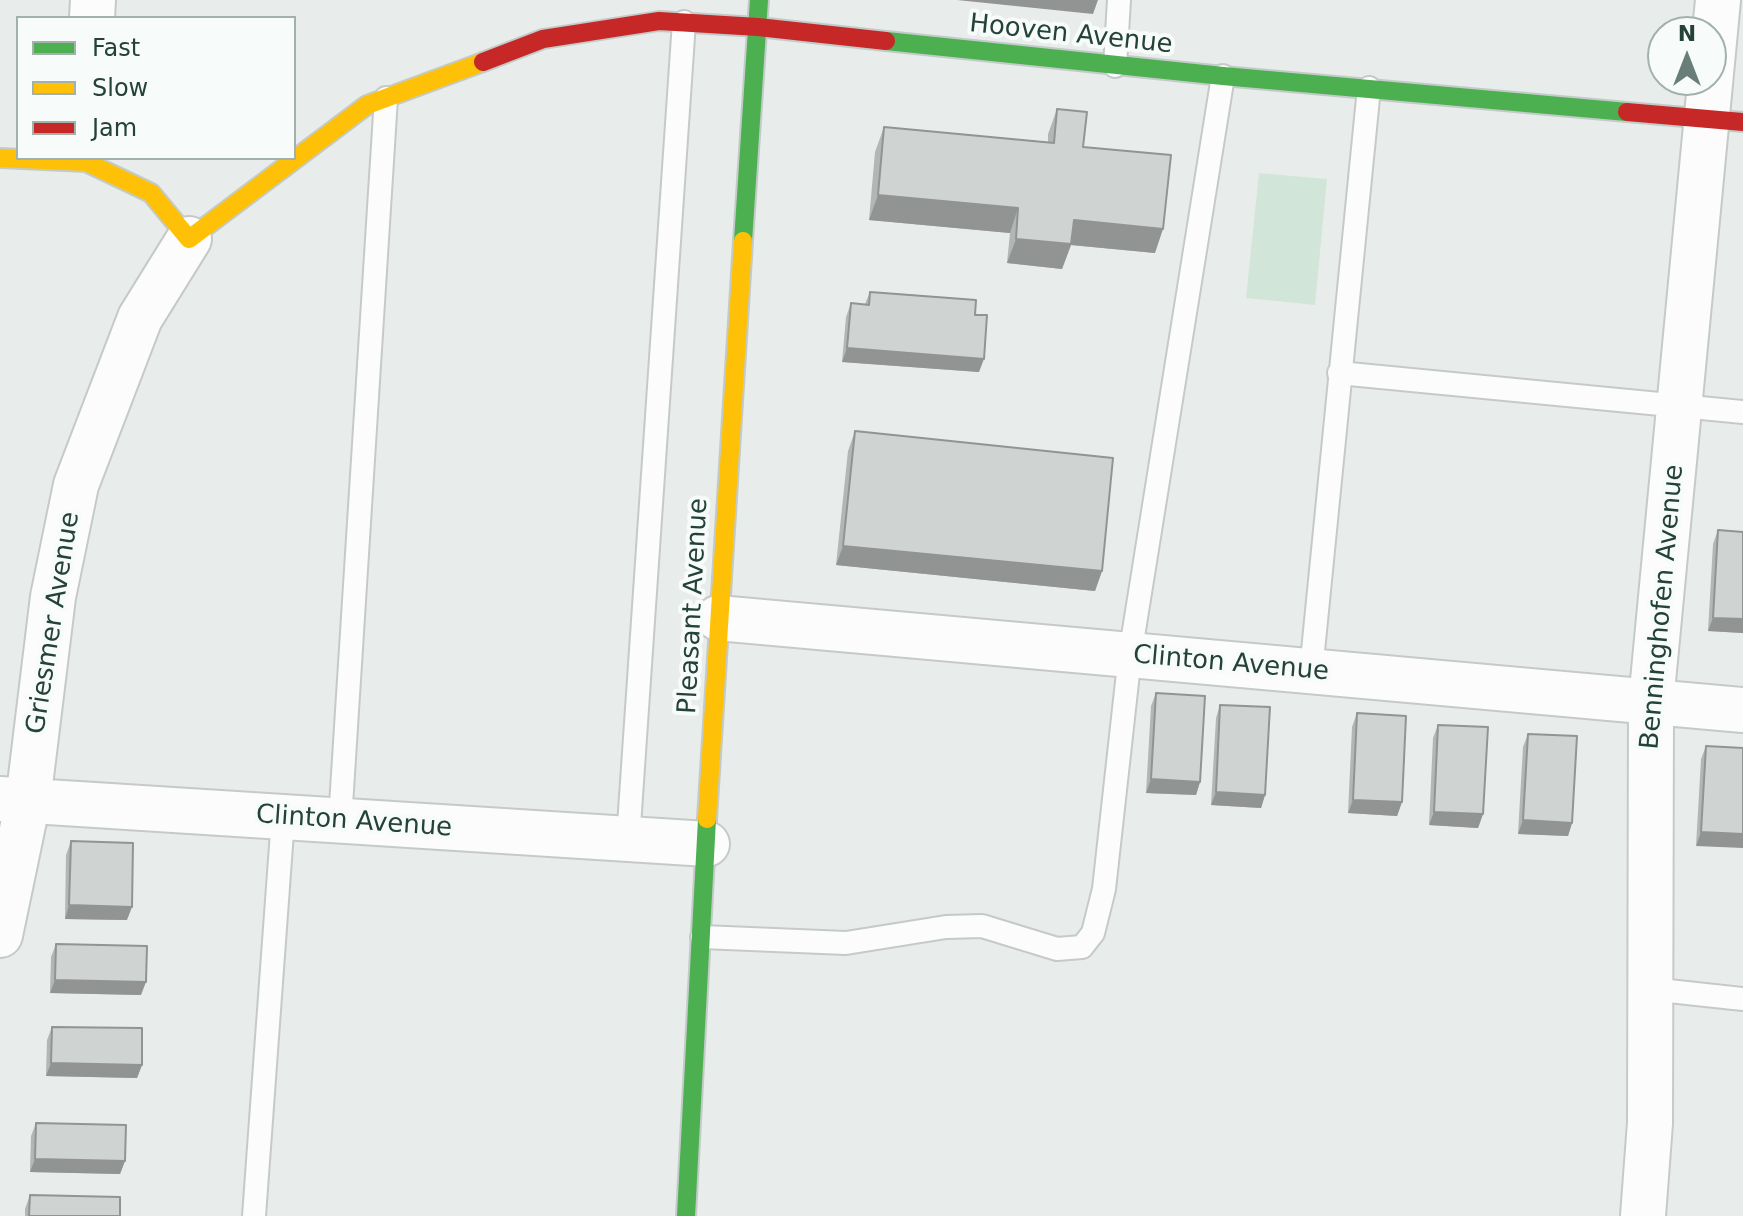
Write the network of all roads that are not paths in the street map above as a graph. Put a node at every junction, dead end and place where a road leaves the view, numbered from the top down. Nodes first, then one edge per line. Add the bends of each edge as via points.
1 (759, 0) edge
2 (1119, 0) edge
3 (1718, 0) edge
4 (684, 22) junction
5 (758, 27) junction
6 (1115, 66) junction
7 (1223, 76) junction
8 (1369, 88) junction
9 (386, 98) junction
10 (1726, 120) edge
11 (296, 158) edge
12 (86, 160) edge
13 (294, 160) edge
14 (189, 239) junction
15 (1339, 373) junction
16 (1680, 406) junction
17 (1743, 412) edge
18 (718, 618) junction
19 (1130, 655) junction
20 (1311, 671) junction
21 (1651, 702) junction
22 (1743, 710) edge
23 (14, 800) edge
24 (283, 818) junction
25 (340, 821) junction
26 (628, 840) junction
27 (707, 844) junction
28 (0, 935) edge
29 (702, 937) junction
30 (1650, 989) junction
31 (1743, 999) edge
32 (254, 1216) edge
33 (686, 1216) edge
34 (1643, 1216) edge

1 - 5 street, Pleasant Avenue
2 - 6 lane
3 - 10 street, Benninghofen Avenue
4 - 5 street, Hooven Avenue
4 - 9 street, Hooven Avenue via 543,39
4 - 26 lane
5 - 6 street, Hooven Avenue
5 - 18 street, Pleasant Avenue
6 - 7 street, Hooven Avenue
7 - 8 street, Hooven Avenue
7 - 19 lane
8 - 10 street, Hooven Avenue
8 - 15 lane
9 - 11 street, Hooven Avenue via 367,105
9 - 25 lane
10 - 16 street, Benninghofen Avenue
12 - 14 street via 151,193
13 - 14 street, Hooven Avenue
14 - 23 street, Griesmer Avenue via 140,318 76,485
15 - 16 lane
15 - 20 lane
16 - 17 lane
16 - 21 street, Benninghofen Avenue
18 - 19 street, Clinton Avenue
18 - 27 street, Pleasant Avenue
19 - 20 street, Clinton Avenue
19 - 29 lane via 1104,889 1093,933 1082,947 1057,949 982,926 846,943
20 - 21 street, Clinton Avenue
21 - 22 street, Clinton Avenue
21 - 30 street, Benninghofen Avenue
23 - 24 street, Clinton Avenue
23 - 28 street, Griesmer Avenue
24 - 25 street, Clinton Avenue
24 - 32 lane
25 - 26 street, Clinton Avenue
26 - 27 street, Clinton Avenue
27 - 29 street, Pleasant Avenue
29 - 33 street, Pleasant Avenue
30 - 31 lane
30 - 34 street, Benninghofen Avenue via 1650,1123

